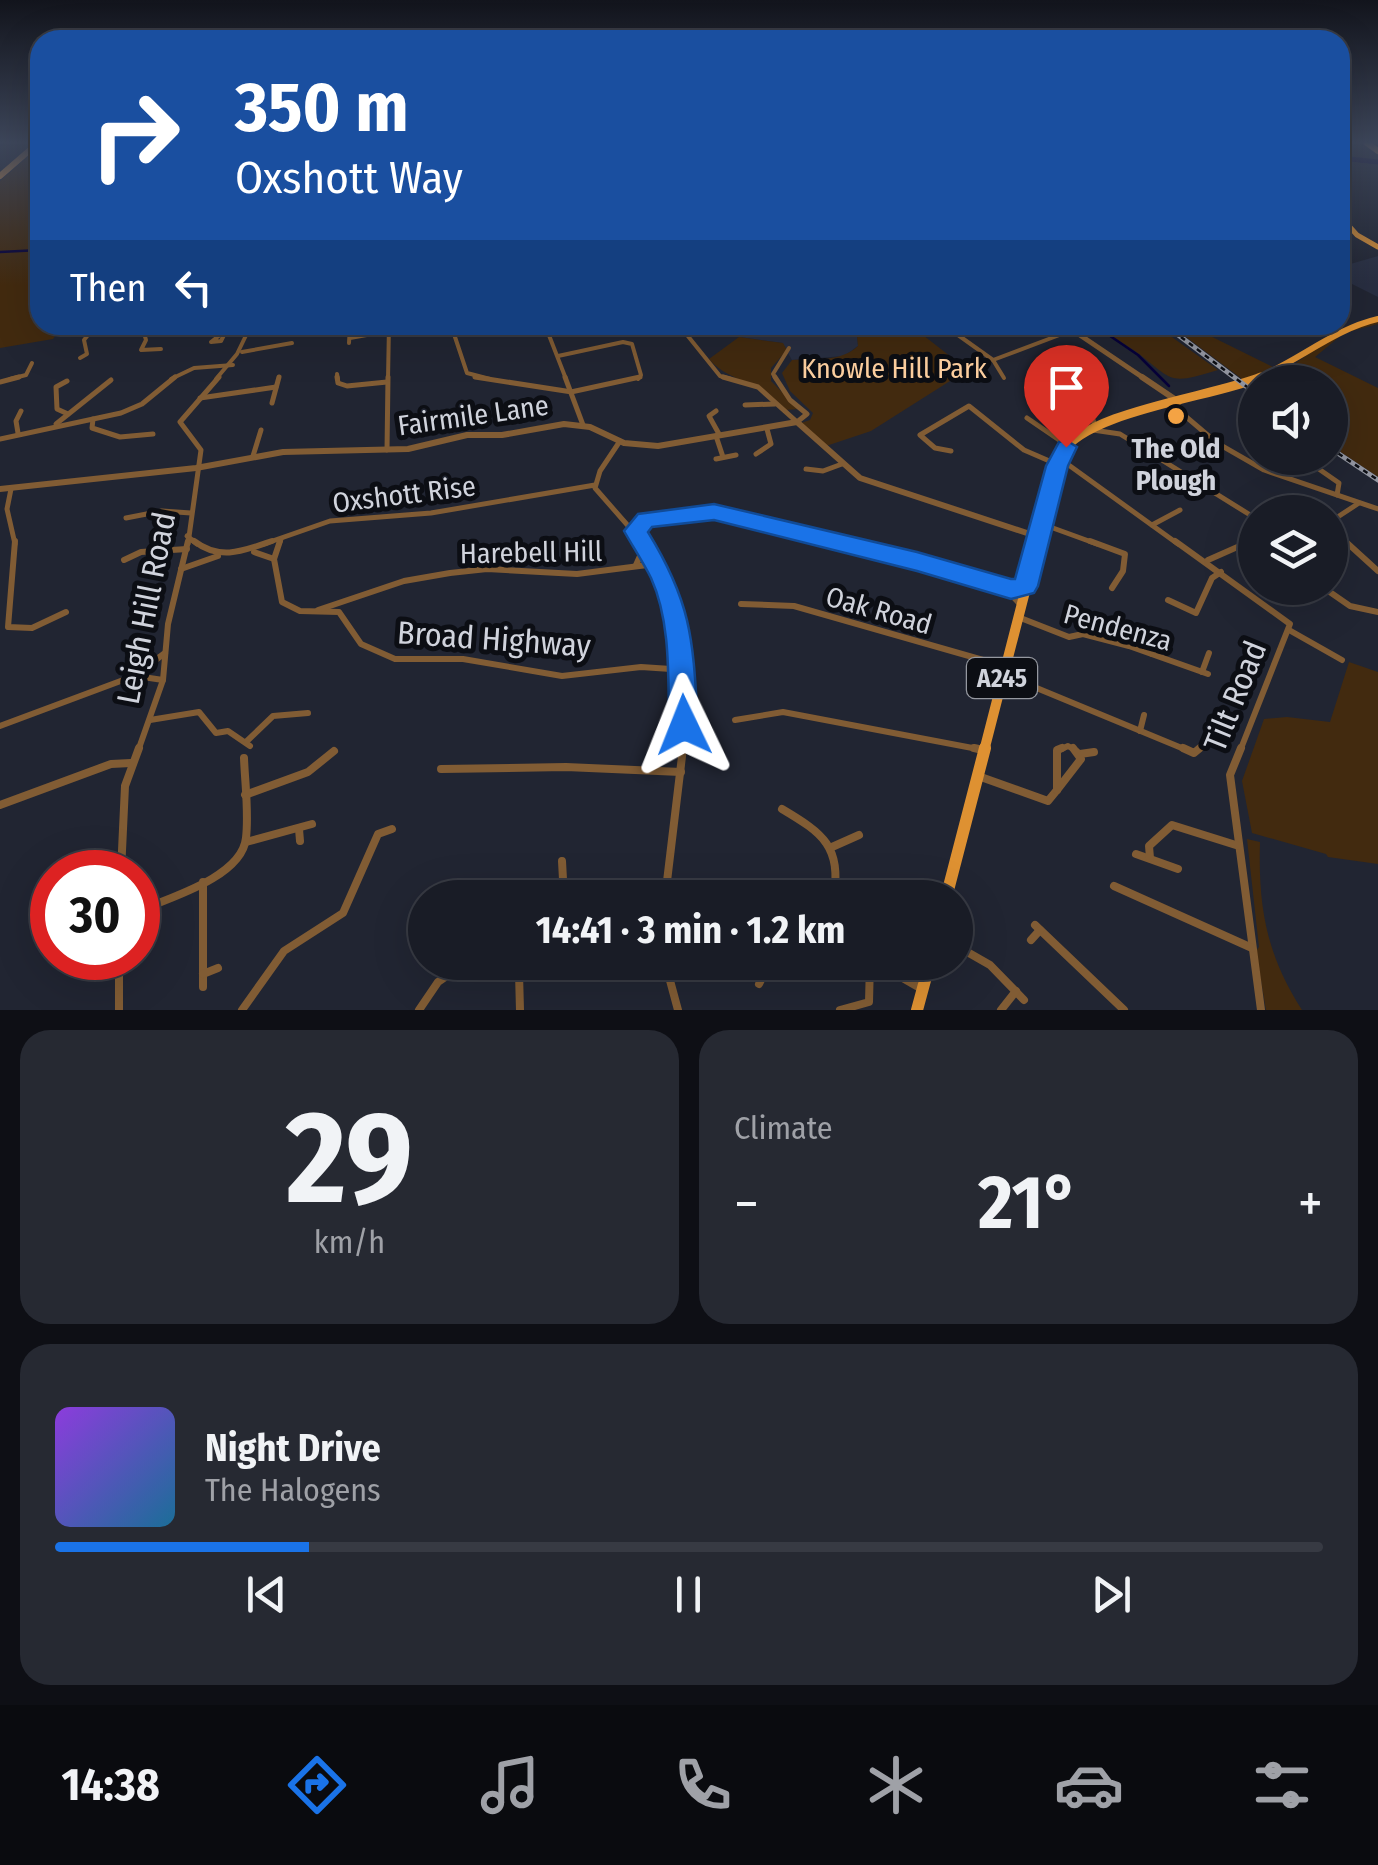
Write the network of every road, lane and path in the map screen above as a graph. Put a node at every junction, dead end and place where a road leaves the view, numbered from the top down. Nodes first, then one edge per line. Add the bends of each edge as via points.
1 (1350, 227) edge
2 (1378, 247) edge
3 (1378, 319) edge
4 (1350, 327) edge
5 (89, 335) edge
6 (144, 335) edge
7 (248, 335) edge
8 (349, 335) edge
9 (367, 335) edge
10 (389, 335) edge
11 (454, 335) edge
12 (549, 335) edge
13 (687, 335) edge
14 (958, 335) edge
15 (1051, 335) edge
16 (1077, 335) edge
17 (1333, 335) edge
18 (292, 343) dead end
19 (788, 348) dead end
20 (161, 349) dead end
21 (242, 352) junction
22 (558, 356) junction
23 (80, 358) dead end
24 (993, 360) junction
25 (32, 362) dead end
26 (233, 365) junction
27 (337, 374) dead end
28 (279, 377) dead end
29 (1079, 377) dead end
30 (1004, 378) dead end
31 (111, 380) dead end
32 (67, 381) dead end
33 (0, 382) edge
34 (387, 382) junction
35 (276, 387) junction
36 (572, 392) junction
37 (200, 398) junction
38 (274, 400) dead end
39 (1175, 403) junction
40 (775, 404) junction
41 (745, 405) dead end
42 (21, 410) dead end
43 (716, 410) dead end
44 (68, 414) junction
45 (1092, 416) junction
46 (1030, 418) dead end
47 (93, 419) junction
48 (1114, 419) junction
49 (797, 422) junction
50 (56, 425) junction
51 (584, 425) junction
52 (767, 428) junction
53 (1092, 428) junction
54 (261, 430) dead end
55 (18, 432) junction
56 (153, 434) dead end
57 (1120, 434) junction
58 (718, 436) junction
59 (0, 439) edge
60 (620, 441) junction
61 (1068, 446) junction
62 (388, 450) junction
63 (951, 451) dead end
64 (756, 454) dead end
65 (736, 455) dead end
66 (253, 456) junction
67 (1058, 461) junction
68 (842, 464) junction
69 (196, 468) junction
70 (806, 469) dead end
71 (595, 484) junction
72 (12, 488) junction
73 (0, 489) edge
74 (1337, 495) edge
75 (1348, 499) edge
76 (1359, 503) junction
77 (1238, 507) edge
78 (1348, 508) edge
79 (1180, 510) dead end
80 (1378, 510) edge
81 (192, 513) junction
82 (1, 515) edge
83 (126, 518) dead end
84 (624, 519) junction
85 (646, 520) junction
86 (1042, 524) junction
87 (1152, 525) junction
88 (636, 531) junction
89 (188, 536) junction
90 (1039, 537) junction
91 (281, 539) junction
92 (1348, 544) edge
93 (645, 545) junction
94 (1238, 545) edge
95 (187, 549) junction
96 (250, 550) junction
97 (1125, 554) junction
98 (221, 556) junction
99 (1134, 557) dead end
100 (274, 559) junction
101 (124, 560) dead end
102 (1206, 561) junction
103 (656, 564) junction
104 (634, 568) junction
105 (179, 569) junction
106 (1378, 571) edge
107 (1222, 572) junction
108 (1025, 586) junction
109 (1112, 588) dead end
110 (1006, 589) junction
111 (343, 600) junction
112 (1168, 600) dead end
113 (740, 604) dead end
114 (1348, 605) edge
115 (315, 611) junction
116 (1019, 611) junction
117 (66, 612) dead end
118 (339, 612) junction
119 (1378, 612) edge
120 (1289, 630) junction
121 (1155, 637) dead end
122 (166, 652) junction
123 (1152, 654) junction
124 (1209, 654) dead end
125 (680, 656) junction
126 (1342, 660) dead end
127 (666, 666) junction
128 (1004, 670) junction
129 (682, 674) junction
130 (134, 676) junction
131 (163, 680) junction
132 (308, 713) dead end
133 (1144, 715) dead end
134 (150, 720) junction
135 (735, 720) dead end
136 (0, 726) edge
137 (1140, 731) junction
138 (1209, 742) dead end
139 (983, 750) junction
140 (1094, 752) dead end
141 (1080, 754) junction
142 (244, 758) dead end
143 (334, 758) dead end
144 (131, 762) junction
145 (441, 768) dead end
146 (681, 772) junction
147 (977, 775) junction
148 (1057, 790) junction
149 (244, 795) junction
150 (0, 805) edge
151 (782, 809) dead end
152 (312, 824) dead end
153 (299, 829) junction
154 (392, 830) dead end
155 (859, 835) dead end
156 (300, 841) dead end
157 (246, 842) junction
158 (1239, 846) junction
159 (832, 847) junction
160 (123, 850) edge
161 (1136, 854) dead end
162 (1150, 858) junction
163 (562, 860) dead end
164 (1178, 869) dead end
165 (563, 880) edge
166 (668, 880) edge
167 (836, 880) edge
168 (951, 880) edge
169 (204, 882) junction
170 (1114, 886) dead end
171 (160, 901) edge
172 (1031, 940) dead end
173 (1252, 948) junction
174 (973, 955) edge
175 (218, 968) dead end
176 (203, 974) junction
177 (119, 980) edge
178 (441, 980) edge
179 (519, 980) edge
180 (670, 980) edge
181 (760, 980) edge
182 (871, 980) edge
183 (905, 980) edge
184 (925, 980) edge
185 (758, 984) dead end
186 (203, 987) dead end
187 (922, 989) junction
188 (1016, 991) junction
189 (1024, 1000) dead end
190 (119, 1010) edge
191 (242, 1010) edge
192 (419, 1010) edge
193 (520, 1010) edge
194 (678, 1010) edge
195 (840, 1010) edge
196 (917, 1010) edge
197 (1001, 1010) edge
198 (1124, 1010) edge
199 (1260, 1010) edge

1 - 2 main road
3 - 4 main road, A245
5 - 23 street
6 - 20 street via 142,351
7 - 21 street
8 - 9 street via 349,341
10 - 34 street
11 - 36 street via 467,373 475,377
12 - 22 street
13 - 40 street via 720,376 758,387
14 - 24 street
15 - 24 street
16 - 39 street
17 - 39 main road, A245 via 1293,362
18 - 21 street
19 - 49 street via 773,374 807,414
21 - 26 street
22 - 36 street
22 - 36 street via 632,344 638,380
24 - 30 street
25 - 33 street via 26,375
26 - 37 street
26 - 47 street via 188,370 140,406
27 - 34 street via 347,386
28 - 35 street
29 - 45 street via 1068,398
31 - 44 street
32 - 44 street via 56,386 54,401
34 - 62 street
35 - 37 street
35 - 38 street
36 - 51 street
37 - 69 street via 180,422 199,443
39 - 48 main road, A245
39 - 74 street via 1215,442 1264,470
40 - 41 street
40 - 49 street
42 - 55 street
43 - 58 street via 708,416
44 - 50 street
45 - 48 street
45 - 53 street
46 - 61 street
47 - 50 street
47 - 56 street via 92,428 120,437
48 - 53 main road, A245
48 - 57 street
49 - 52 street, Fairmile Lane
49 - 68 street
50 - 55 street
51 - 60 street, Fairmile Lane
51 - 62 street, Fairmile Lane
52 - 58 street, Fairmile Lane
52 - 64 street via 771,444
53 - 57 street
53 - 61 main road, A245
54 - 66 street
55 - 59 street
57 - 77 street
58 - 60 street, Fairmile Lane via 658,446
58 - 65 street via 720,458
60 - 71 street
61 - 67 main road, A245
62 - 66 street, Fairmile Lane
63 - 67 street, Tilt Road via 935,448 920,434 969,406 1024,450
66 - 69 street, Fairmile Lane
67 - 86 main road, A245
67 - 87 street, Tilt Road
68 - 70 street
68 - 90 street via 867,481
69 - 72 street, Fairmile Lane
69 - 81 street, Leigh Hill Road
71 - 84 street
71 - 91 street, Oxshott Rise via 430,514 330,521
72 - 73 street, Fairmile Lane
72 - 82 street
75 - 76 street
76 - 78 street
76 - 80 street
79 - 87 street
81 - 83 street
81 - 89 street, Leigh Hill Road
82 - 117 street via 16,557 8,627 32,628
84 - 85 street
84 - 88 street
85 - 88 street
85 - 110 street via 714,512
86 - 90 main road, A245
86 - 97 street
87 - 102 street, Tilt Road
88 - 93 street
89 - 95 street, Leigh Hill Road
89 - 98 street
90 - 108 main road, A245
91 - 96 street, Oxshott Rise
91 - 100 street
92 - 106 street
93 - 103 street
93 - 104 street, Harebell Hill
94 - 102 street
95 - 101 street
95 - 105 street, Leigh Hill Road
96 - 98 street, Oxshott Rise
96 - 100 street
97 - 99 street
97 - 109 street
98 - 105 street, Oxshott Rise
100 - 115 street via 282,602
102 - 107 street, Tilt Road
103 - 104 street, Harebell Hill
103 - 125 street via 672,602
104 - 111 street, Harebell Hill via 450,572
105 - 122 street, Leigh Hill Road
107 - 112 street via 1212,578 1196,613
107 - 120 street, Tilt Road via 1283,616
108 - 110 street
108 - 116 main road, A245
110 - 116 street
111 - 115 street, Harebell Hill
111 - 118 street
113 - 128 street, Oak Road via 794,606
114 - 119 street
115 - 118 street
116 - 123 street, Pendenza via 1069,637 1082,634
116 - 128 main road, A245
118 - 127 street, Broad Highway via 369,650 403,661 462,659 562,676
120 - 126 street
120 - 158 street, Tilt Road via 1230,775
121 - 123 street
122 - 130 street
122 - 131 street, Leigh Hill Road
123 - 124 street, Pendenza via 1205,673
125 - 127 street
125 - 129 street
127 - 129 street
128 - 137 street, Oak Road
128 - 139 main road, A245
129 - 146 street
130 - 131 street
130 - 136 street
131 - 134 street, Leigh Hill Road
132 - 134 street via 273,716 248,744 216,733 199,712
133 - 137 street
134 - 144 street, Leigh Hill Road
135 - 139 street via 783,712
137 - 138 street, Oak Road via 1194,752
139 - 147 main road, A245
140 - 141 street
141 - 148 street
141 - 148 street via 1064,746 1057,750
142 - 149 street
143 - 149 street
144 - 150 street
144 - 160 street, Leigh Hill Road
145 - 146 street
146 - 166 street
147 - 148 street via 1043,801
147 - 168 main road, A245
149 - 157 street
151 - 159 street
152 - 153 street
153 - 156 street
153 - 157 street
154 - 191 street via 378,834 343,913 284,951
155 - 159 street
157 - 169 street via 230,866
158 - 162 street via 1166,826 1150,846
158 - 173 street, Tilt Road
159 - 167 street
161 - 162 street
162 - 164 street
163 - 165 street
169 - 171 street
169 - 176 street
170 - 173 street
172 - 198 street via 1037,927
173 - 199 street, Tilt Road
174 - 188 street
175 - 176 street
176 - 186 street
177 - 190 street
178 - 192 street
179 - 193 street
180 - 194 street
181 - 185 street
182 - 195 street via 870,1002
183 - 187 street
184 - 187 main road
187 - 196 main road
188 - 189 street
188 - 197 street

